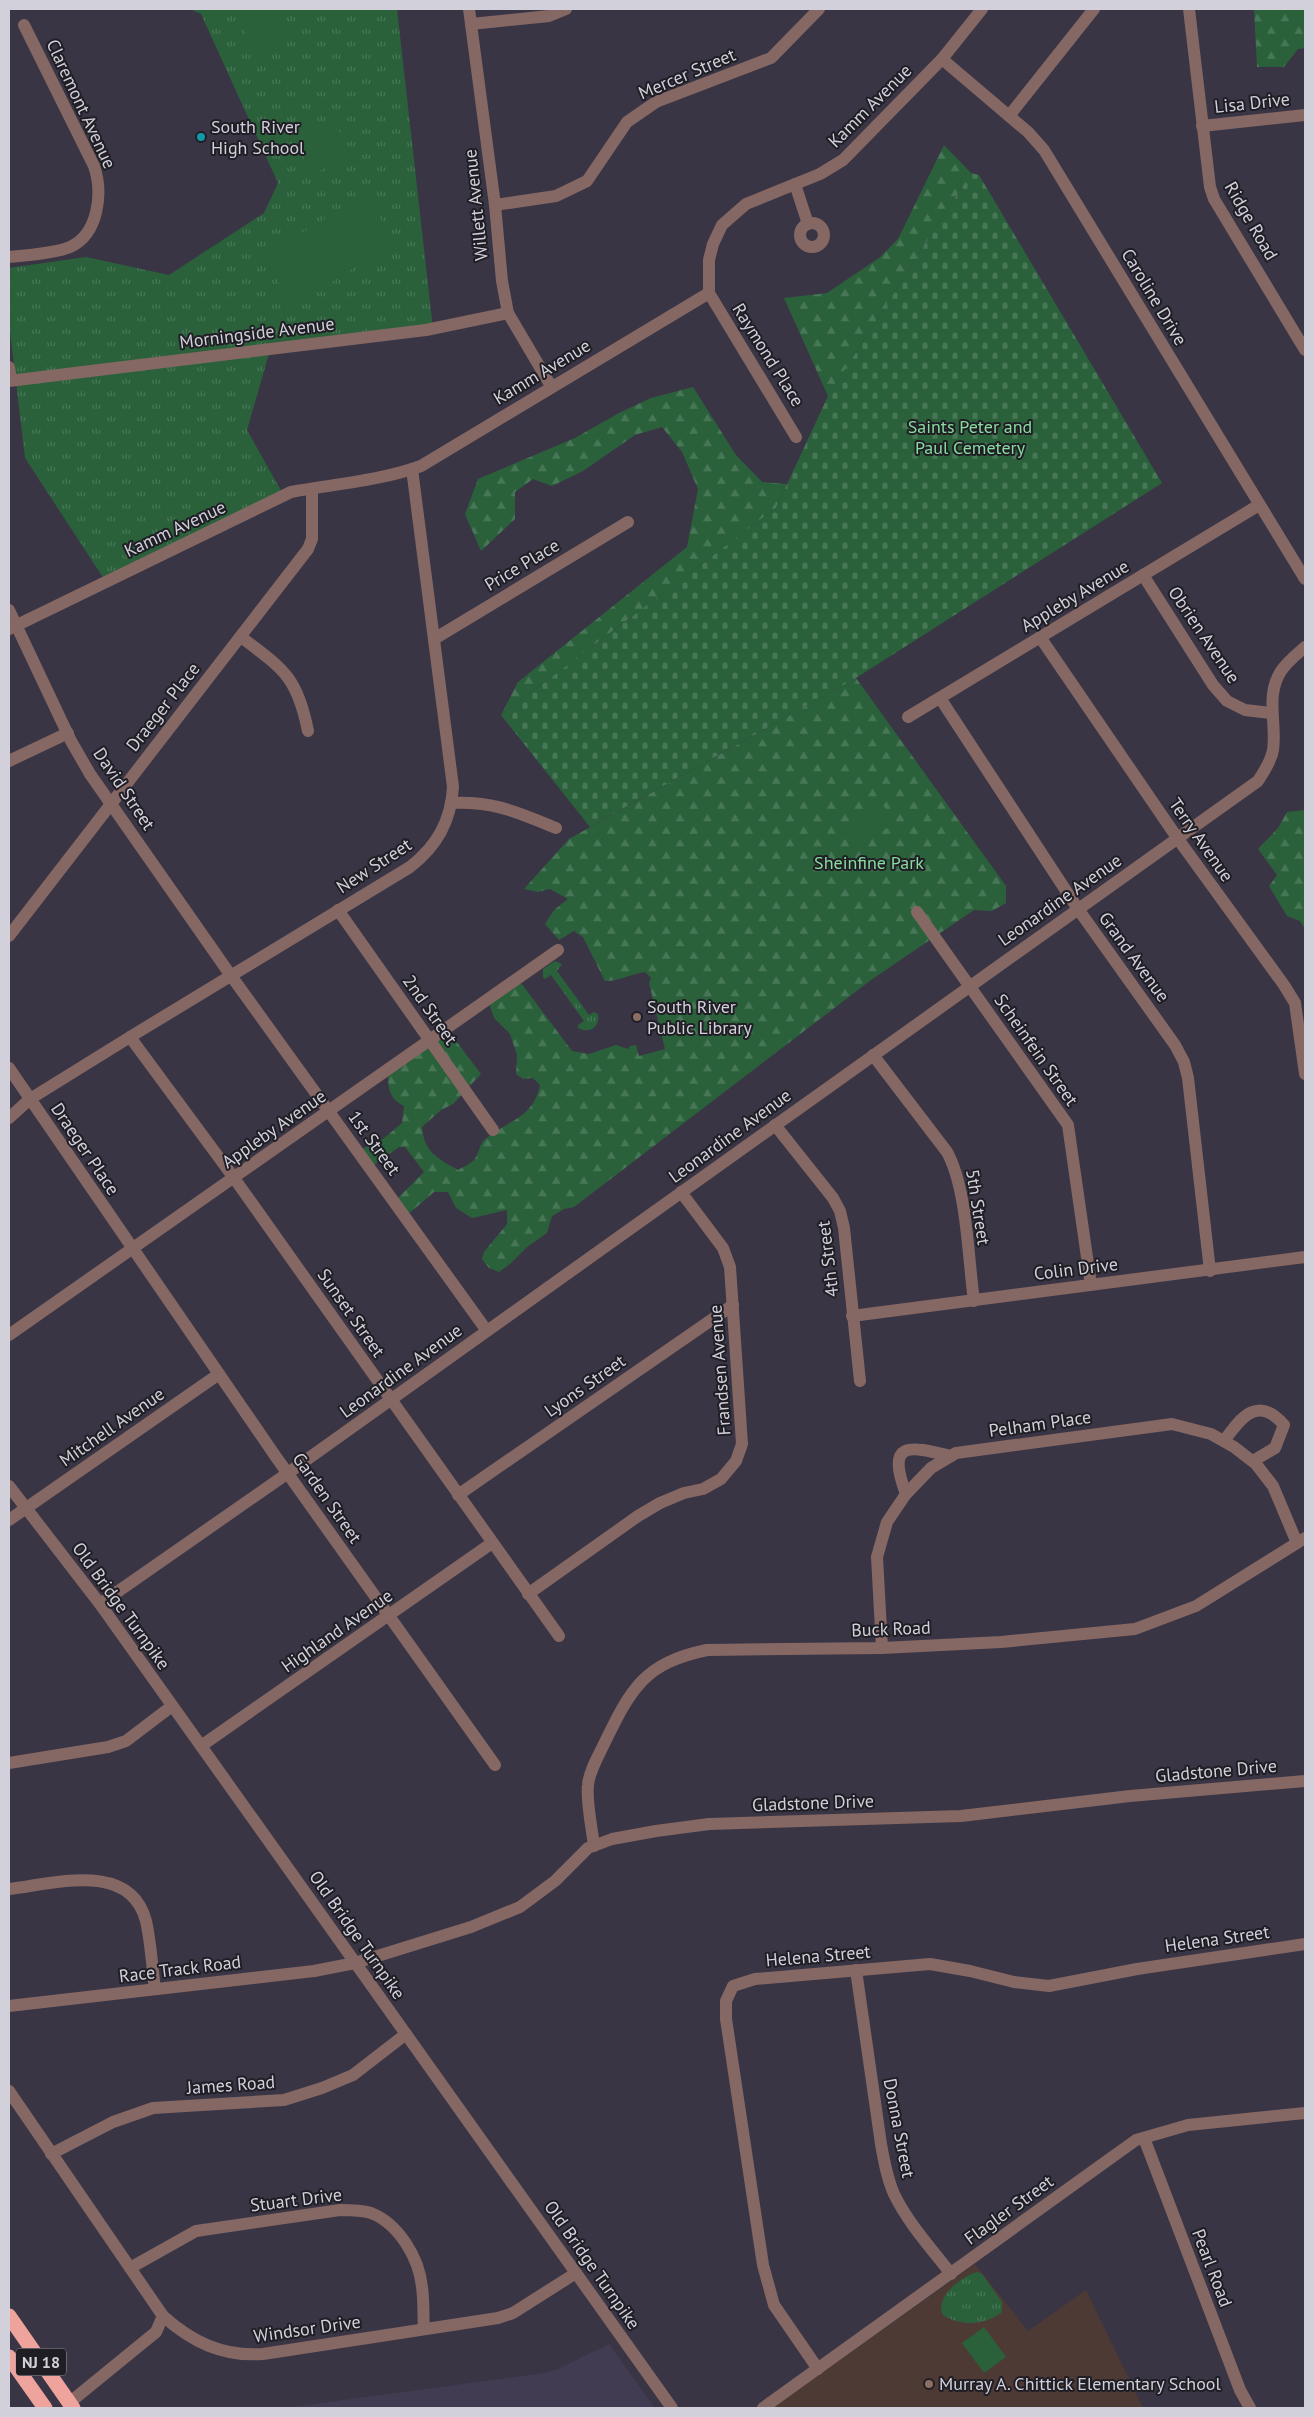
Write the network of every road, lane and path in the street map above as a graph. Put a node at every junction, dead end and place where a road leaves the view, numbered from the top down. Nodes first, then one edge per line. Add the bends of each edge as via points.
1 (469, 9) edge
2 (566, 9) edge
3 (819, 9) edge
4 (982, 9) edge
5 (1094, 9) edge
6 (1189, 9) edge
7 (471, 24) junction
8 (24, 25) dead end
9 (942, 59) junction
10 (1305, 115) edge
11 (1009, 116) junction
12 (1202, 126) junction
13 (795, 184) junction
14 (496, 205) junction
15 (808, 224) dead end
16 (9, 257) edge
17 (709, 292) junction
18 (508, 313) junction
19 (1305, 350) edge
20 (9, 366) edge
21 (10, 380) edge
22 (551, 386) junction
23 (796, 437) dead end
24 (412, 469) junction
25 (312, 489) junction
26 (1259, 505) junction
27 (628, 522) dead end
28 (1143, 575) junction
29 (1305, 579) edge
30 (9, 610) edge
31 (12, 627) edge
32 (241, 637) junction
33 (1040, 637) junction
34 (434, 639) junction
35 (1305, 647) edge
36 (940, 698) junction
37 (1271, 713) junction
38 (908, 717) dead end
39 (308, 731) dead end
40 (68, 733) junction
41 (9, 761) edge
42 (111, 802) junction
43 (451, 803) junction
44 (556, 828) dead end
45 (1178, 839) junction
46 (1078, 909) junction
47 (338, 910) junction
48 (917, 912) dead end
49 (9, 936) edge
50 (558, 950) dead end
51 (232, 976) junction
52 (970, 986) junction
53 (130, 1036) junction
54 (430, 1040) junction
55 (874, 1055) junction
56 (9, 1068) edge
57 (1305, 1074) edge
58 (30, 1099) junction
59 (329, 1111) junction
60 (9, 1118) edge
61 (775, 1125) junction
62 (493, 1130) dead end
63 (234, 1178) junction
64 (681, 1192) junction
65 (133, 1250) junction
66 (1305, 1257) edge
67 (1210, 1271) junction
68 (1091, 1285) junction
69 (974, 1300) junction
70 (733, 1305) junction
71 (852, 1316) junction
72 (487, 1331) junction
73 (9, 1335) edge
74 (219, 1374) junction
75 (860, 1380) dead end
76 (390, 1400) junction
77 (1224, 1441) junction
78 (951, 1456) junction
79 (1253, 1462) junction
80 (288, 1473) junction
81 (9, 1486) edge
82 (906, 1494) junction
83 (458, 1495) junction
84 (25, 1509) junction
85 (9, 1520) edge
86 (1301, 1540) edge
87 (492, 1543) junction
88 (528, 1594) junction
89 (100, 1604) junction
90 (389, 1616) junction
91 (559, 1636) dead end
92 (882, 1648) junction
93 (172, 1706) junction
94 (201, 1746) junction
95 (9, 1763) edge
96 (495, 1765) dead end
97 (1305, 1781) edge
98 (594, 1846) junction
99 (9, 1889) edge
100 (1305, 1944) edge
101 (356, 1963) junction
102 (856, 1970) junction
103 (156, 1989) junction
104 (9, 2006) edge
105 (406, 2034) junction
106 (9, 2091) edge
107 (1305, 2113) edge
108 (1144, 2138) junction
109 (51, 2154) junction
110 (130, 2268) junction
111 (576, 2273) junction
112 (951, 2274) junction
113 (9, 2316) edge
114 (163, 2316) junction
115 (424, 2329) junction
116 (9, 2357) edge
117 (818, 2369) junction
118 (71, 2406) edge
119 (45, 2408) edge
120 (672, 2408) edge
121 (763, 2408) edge
122 (1250, 2408) edge

1 - 7 street, Willett Avenue
2 - 7 street via 549,16
3 - 14 street, Mercer Street via 772,58 656,102 626,122 587,181 556,196
4 - 9 street, Kamm Avenue
5 - 11 street
6 - 12 street, Ridge Road
7 - 14 street, Willett Avenue
8 - 16 street, Claremont Avenue via 94,166 99,180 99,195 98,208 87,233 78,243 68,248
9 - 11 street, Caroline Drive
9 - 13 street, Kamm Avenue via 843,160
10 - 12 street, Lisa Drive
11 - 26 street, Caroline Drive via 1044,150
12 - 19 street, Ridge Road via 1214,199
13 - 15 street
13 - 17 street, Kamm Avenue via 746,204 722,225 709,260
14 - 18 street, Willett Avenue
17 - 22 street, Kamm Avenue
17 - 23 street, Raymond Place
18 - 21 street, Morningside Avenue via 426,330
18 - 22 street, Willett Avenue
20 - 21 street
22 - 24 street, Kamm Avenue
24 - 25 street, Kamm Avenue via 390,476
24 - 34 street, New Street
25 - 31 street, Kamm Avenue via 291,492
25 - 32 street, Draeger Place via 312,539 308,549
26 - 28 street, Appleby Avenue
26 - 29 street, Caroline Drive
27 - 34 street, Price Place
28 - 33 street, Appleby Avenue
28 - 37 street, Obrien Avenue via 1213,684 1227,700 1244,710
30 - 31 street, David Street
31 - 40 street, David Street
32 - 39 street via 280,666 297,690
32 - 42 street, Draeger Place
33 - 36 street, Appleby Avenue
33 - 45 street, Terry Avenue
34 - 43 street, New Street via 452,775
35 - 37 street, Leonardine Avenue via 1280,672
36 - 38 street, Appleby Avenue
36 - 46 street, Grand Avenue
37 - 45 street, Leonardine Avenue via 1275,737 1273,752 1258,781
40 - 41 street
40 - 42 street, David Street via 90,774
42 - 49 street, Draeger Place
42 - 51 street, David Street
43 - 44 street via 493,804
43 - 47 street, New Street via 440,836 423,856
45 - 46 street, Leonardine Avenue
45 - 57 street, Terry Avenue via 1284,984 1294,1003
46 - 52 street, Leonardine Avenue
46 - 67 street, Grand Avenue via 1175,1044 1184,1062
47 - 51 street, New Street
47 - 54 street, 2nd Street
48 - 52 street, Scheinfein Street
50 - 54 street, Appleby Avenue
51 - 53 street, New Street
51 - 59 street, 1st Street
52 - 55 street, Leonardine Avenue
52 - 68 street, Scheinfein Street via 1068,1126
53 - 58 street, New Street
53 - 63 street, Sunset Street
54 - 59 street, Appleby Avenue
54 - 62 street, 2nd Street
55 - 61 street, Leonardine Avenue
55 - 69 street, 5th Street via 954,1165 960,1186
56 - 58 street, Draeger Place
58 - 60 street, New Street
58 - 65 street, Draeger Place
59 - 63 street, Appleby Avenue
59 - 72 street, 1st Street
61 - 64 street, Leonardine Avenue
61 - 71 street, 4th Street via 840,1210
63 - 65 street, Appleby Avenue
63 - 76 street, Sunset Street
64 - 70 street, Frandsen Avenue via 723,1248 730,1267
64 - 72 street, Leonardine Avenue
65 - 73 street, Appleby Avenue
65 - 74 street, Garden Street
66 - 67 street, Colin Drive
67 - 68 street, Colin Drive
68 - 69 street, Colin Drive
69 - 71 street, Colin Drive
70 - 83 street, Lyons Street
70 - 88 street, Frandsen Avenue via 742,1444 736,1461 722,1478 703,1489 660,1503 638,1516
71 - 75 street, 4th Street
72 - 76 street, Leonardine Avenue
74 - 80 street, Garden Street
74 - 84 street, Mitchell Avenue
76 - 80 street, Leonardine Avenue
76 - 83 street, Sunset Street
77 - 78 street, Pelham Place via 1212,1434 1172,1424 998,1446
77 - 79 street, Pelham Place
77 - 79 street via 1240,1419 1256,1410 1276,1417 1284,1425 1275,1448
78 - 82 street, Pelham Place via 931,1468
78 - 82 street via 919,1448 903,1453 898,1462 898,1472
79 - 86 street, Pelham Place via 1273,1486
80 - 89 street, Leonardine Avenue
80 - 90 street, Garden Street
81 - 84 street, Old Bridge Turnpike
82 - 92 street, Pelham Place via 887,1522 877,1557
83 - 87 street, Sunset Street
84 - 85 street, Mitchell Avenue
84 - 89 street, Old Bridge Turnpike
86 - 92 street, Buck Road via 1196,1606 1135,1629 1001,1642
87 - 88 street, Sunset Street
87 - 90 street, Highland Avenue
88 - 91 street, Sunset Street
89 - 93 street, Old Bridge Turnpike
90 - 94 street, Highland Avenue
90 - 96 street, Garden Street
92 - 98 street, Buck Road via 707,1650 667,1661 645,1676 625,1701 588,1784
93 - 94 street, Old Bridge Turnpike
93 - 95 street via 126,1741 108,1747
94 - 101 street, Old Bridge Turnpike
97 - 98 street, Gladstone Drive via 1130,1796 961,1816 709,1824 656,1830
98 - 101 street, Gladstone Drive via 520,1907 471,1927
99 - 103 street via 92,1879 125,1891 141,1909 145,1920
100 - 102 street, Helena Street via 1137,1969 1049,1986 930,1964
101 - 103 street, Race Track Road via 314,1971
101 - 105 street, Old Bridge Turnpike
102 - 112 street, Donna Street via 886,2170 905,2214
102 - 117 street, Helena Street via 755,1979 732,1986 726,2001 763,2265 774,2304
103 - 104 street, Race Track Road
105 - 109 street, James Road via 352,2075 322,2088 284,2100 153,2108 113,2122
105 - 111 street, Old Bridge Turnpike
106 - 109 street, Windsor Drive
107 - 108 street, Flagler Street via 1188,2125
108 - 112 street, Flagler Street via 1136,2140
108 - 122 street, Pearl Road via 1240,2390
109 - 110 street, Windsor Drive
110 - 114 street, Windsor Drive
110 - 115 street, Stuart Drive via 196,2231 356,2210 383,2221 406,2243 422,2285
111 - 115 street, Windsor Drive via 498,2318
111 - 120 street, Old Bridge Turnpike
112 - 117 street, Flagler Street
113 - 118 highway, NJ 18
114 - 115 street, Windsor Drive via 195,2340 217,2350 241,2354 263,2354
114 - 118 street via 156,2332
116 - 119 highway, NJ 18
117 - 121 street, Flagler Street

